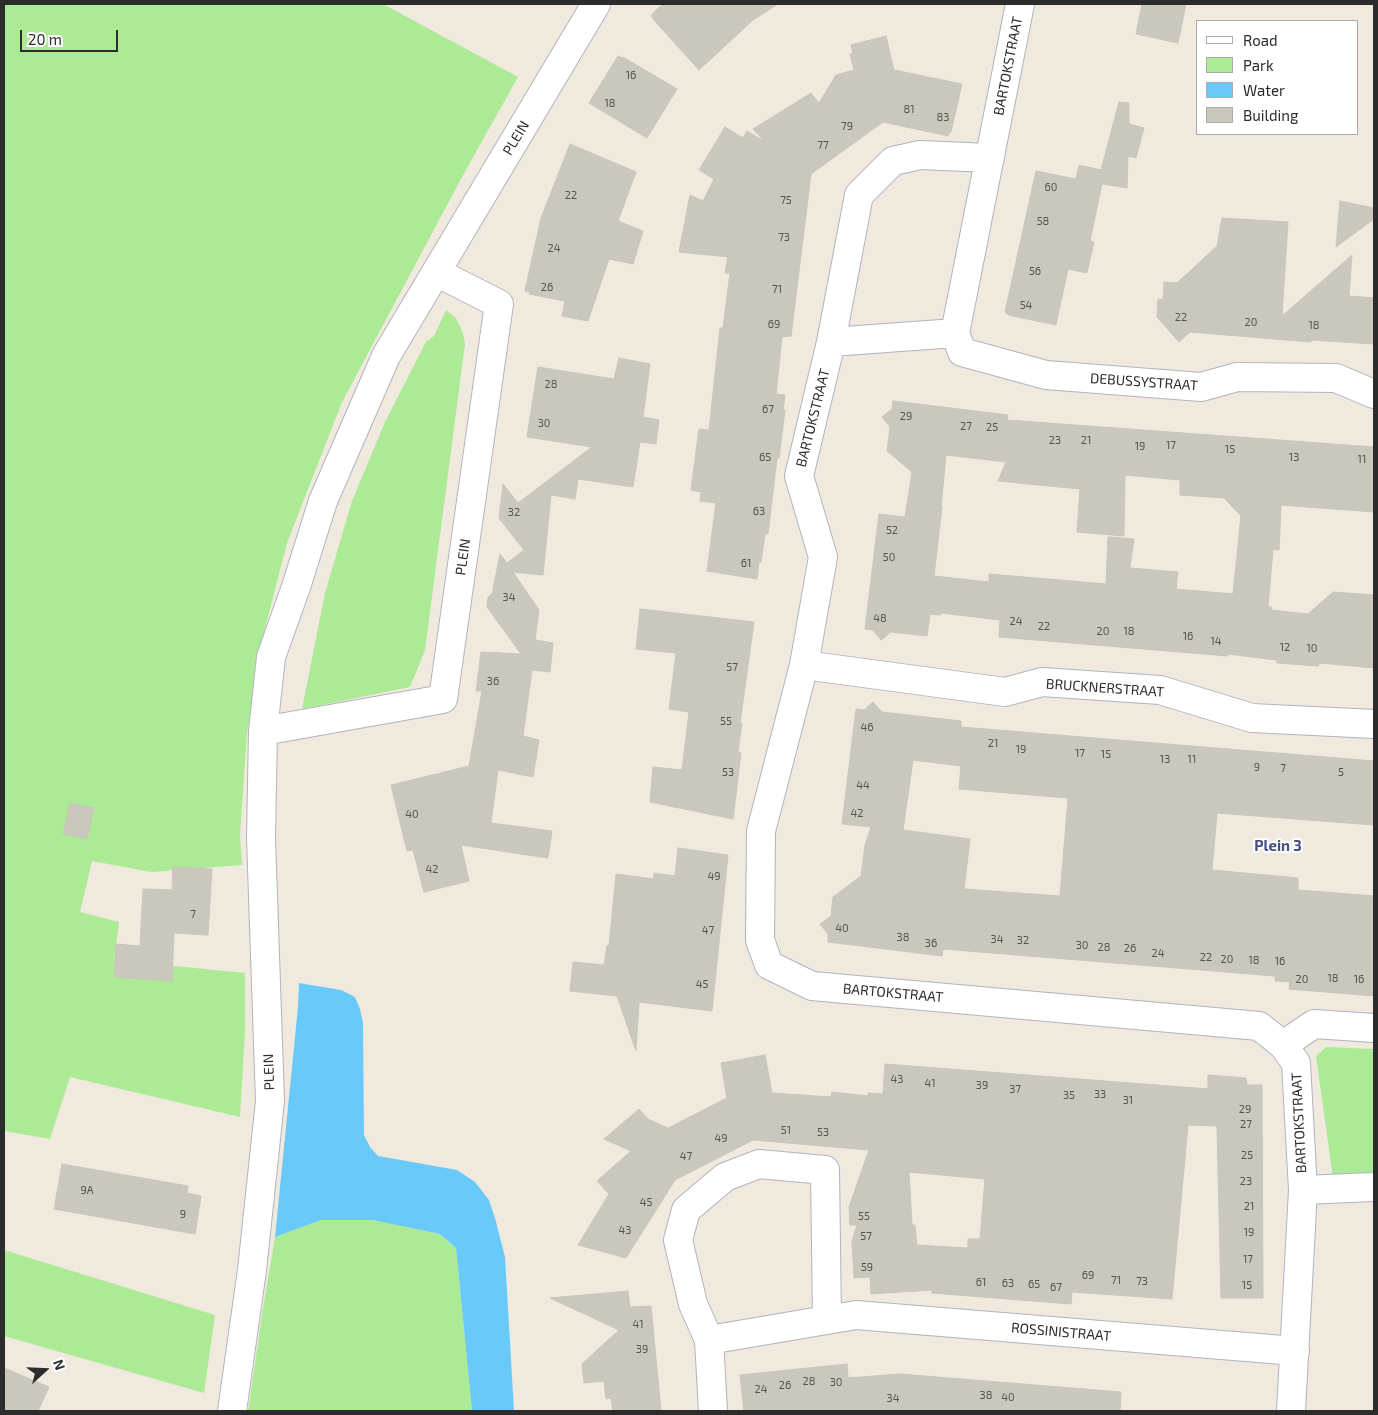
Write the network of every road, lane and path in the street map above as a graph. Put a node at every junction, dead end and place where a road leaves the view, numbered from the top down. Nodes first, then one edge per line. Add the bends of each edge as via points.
1 (596, 4) edge
2 (1020, 4) edge
3 (990, 158) junction
4 (436, 272) junction
5 (955, 333) junction
6 (832, 342) junction
7 (1374, 394) edge
8 (804, 665) junction
9 (1374, 724) edge
10 (263, 731) junction
11 (1374, 1028) edge
12 (1283, 1045) junction
13 (1374, 1187) edge
14 (1303, 1190) junction
15 (827, 1320) junction
16 (709, 1340) junction
17 (1295, 1351) junction
18 (232, 1411) edge
19 (713, 1411) edge
20 (1291, 1411) edge

1 - 4 street, PLEIN
2 - 3 street, BARTOKSTRAAT
3 - 5 street, BARTOKSTRAAT
3 - 6 street, BARTOKSTRAAT via 920,155 893,161 859,195
4 - 10 street, PLEIN via 386,356 323,502 271,658
4 - 10 street, PLEIN via 499,304 443,700
5 - 6 street
5 - 7 street, DEBUSSYSTRAAT via 962,352 1046,375 1201,387 1238,377 1336,378
6 - 8 street, BARTOKSTRAAT via 799,476 823,557
8 - 9 street, BRUCKNERSTRAAT via 1005,692 1042,682 1160,690 1252,718
8 - 12 street, BARTOKSTRAAT via 761,832 760,940 769,965 812,986 1259,1026
10 - 18 street, PLEIN via 261,838 270,1101 252,1270
11 - 12 street via 1314,1024
12 - 14 street, BARTOKSTRAAT via 1296,1063
13 - 14 street
14 - 17 street, BARTOKSTRAAT
15 - 16 street, ROSSINISTRAAT
15 - 16 street via 825,1170 759,1164 725,1177 686,1210 678,1240 693,1304
15 - 17 street, ROSSINISTRAAT via 856,1315
16 - 19 street
17 - 20 street, BARTOKSTRAAT

